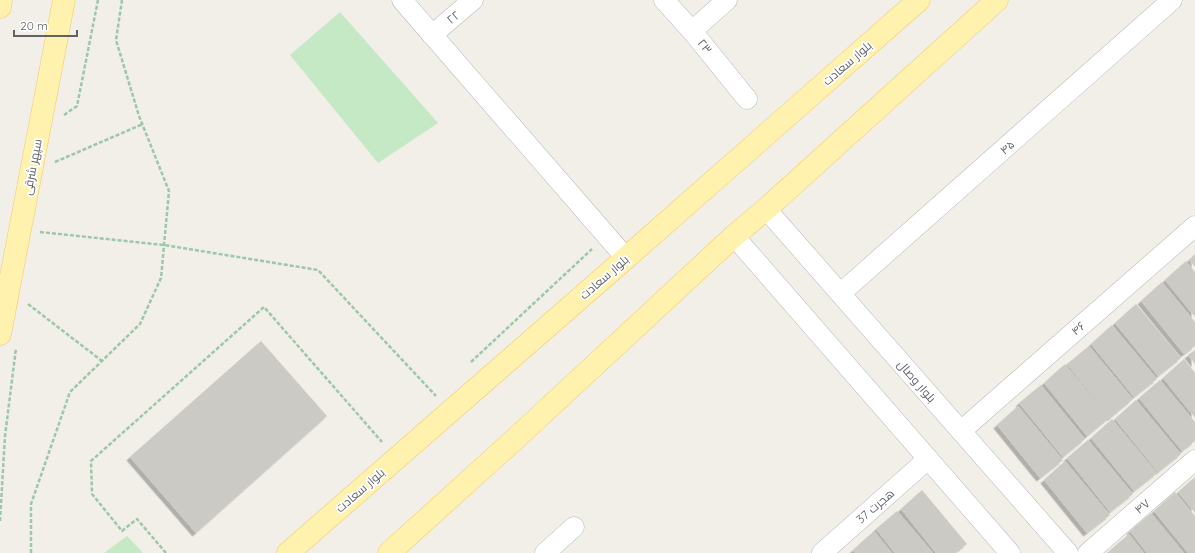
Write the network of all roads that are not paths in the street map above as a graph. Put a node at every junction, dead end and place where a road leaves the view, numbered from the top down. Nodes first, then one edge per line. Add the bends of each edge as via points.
1 (1, 0) edge
2 (64, 0) edge
3 (402, 0) edge
4 (473, 0) edge
5 (664, 0) edge
6 (727, 0) edge
7 (919, 0) edge
8 (998, 0) edge
9 (1172, 0) edge
10 (0, 7) edge
11 (692, 30) junction
12 (432, 35) junction
13 (747, 99) dead end
14 (766, 209) junction
15 (1195, 226) edge
16 (734, 236) junction
17 (626, 258) junction
18 (841, 293) junction
19 (8, 339) edge
20 (961, 431) junction
21 (928, 459) junction
22 (1195, 460) edge
23 (574, 527) dead end
24 (288, 553) edge
25 (389, 553) edge
26 (545, 553) edge
27 (822, 553) edge
28 (1010, 553) edge
29 (1068, 553) edge
30 (1088, 553) edge

1 - 10 main road
2 - 19 main road, سپهر شرقی via 20,229
3 - 12 street
4 - 12 street, ۲۲
5 - 11 street
6 - 11 street, ۲۳
7 - 17 main road, بلوار سعادت
8 - 14 main road
9 - 18 street, ۴۵
11 - 13 street, ۲۳
12 - 17 street
14 - 16 main road
14 - 18 street, بلوار وصال
15 - 20 street, ۴۶
16 - 21 street
16 - 25 main road
17 - 24 main road, بلوار سعادت
18 - 20 street, بلوار وصال
20 - 29 street, بلوار وصال
21 - 27 street, هجرت 37
21 - 28 street
22 - 30 street, ۴۷
23 - 26 street

